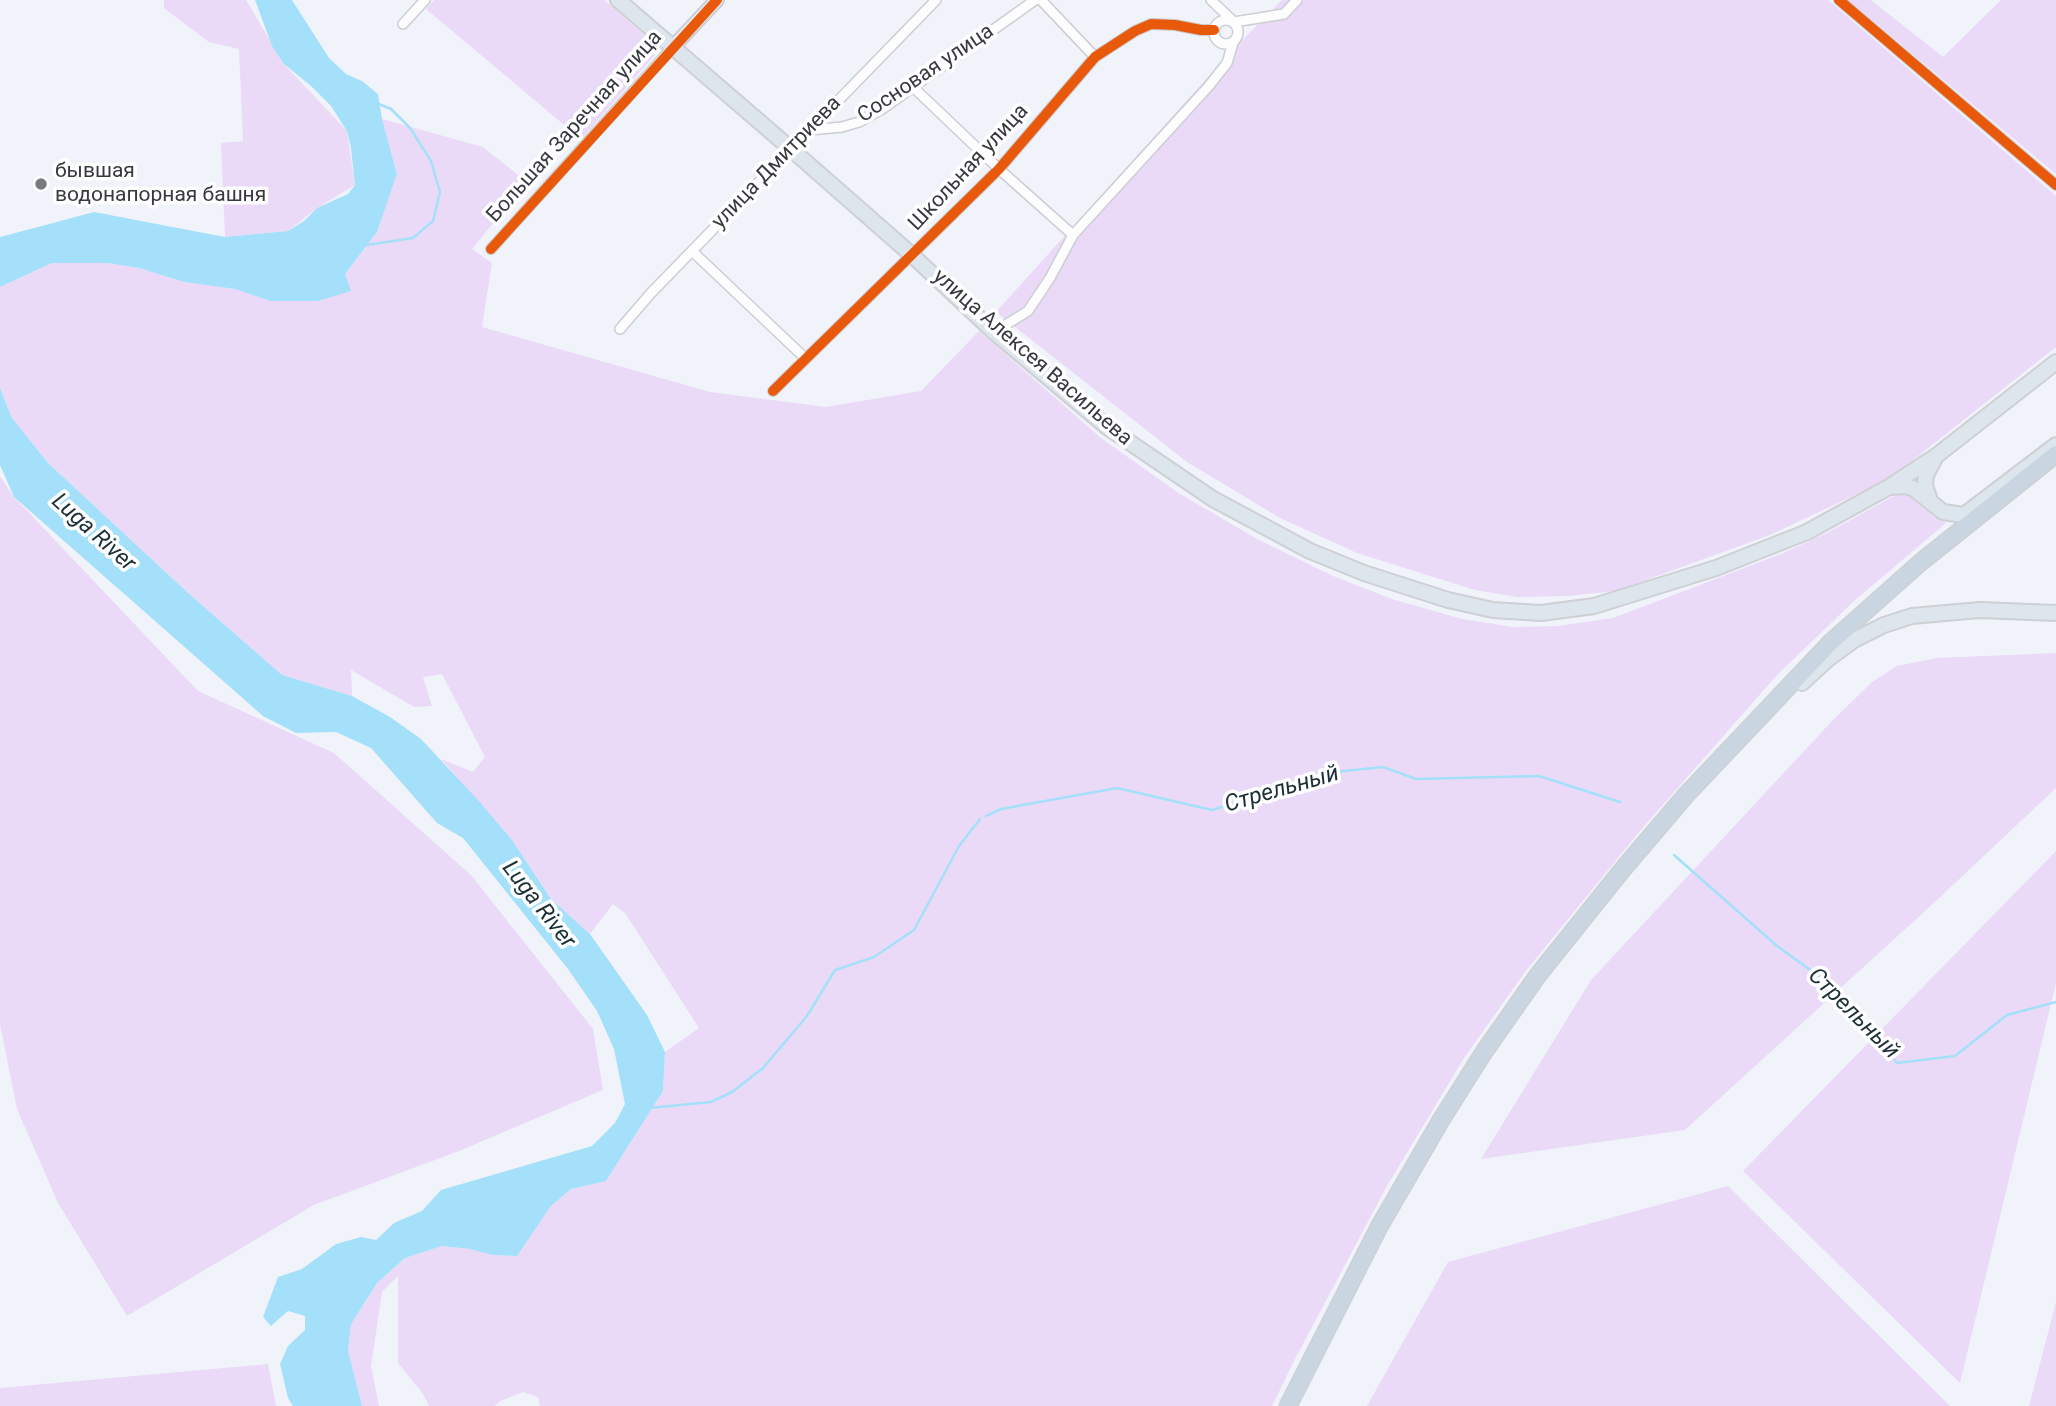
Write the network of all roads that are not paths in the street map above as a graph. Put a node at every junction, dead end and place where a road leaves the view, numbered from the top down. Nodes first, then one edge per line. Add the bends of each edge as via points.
1 (425, 0) edge
2 (618, 0) edge
3 (717, 0) edge
4 (936, 0) edge
5 (1035, 0) edge
6 (1041, 0) edge
7 (1211, 0) edge
8 (1297, 0) edge
9 (1839, 0) edge
10 (1230, 19) junction
11 (403, 24) dead end
12 (1214, 30) junction
13 (1233, 43) junction
14 (673, 47) junction
15 (1095, 57) junction
16 (913, 87) junction
17 (809, 130) junction
18 (791, 149) junction
19 (999, 169) junction
20 (2056, 185) edge
21 (1073, 235) junction
22 (491, 249) dead end
23 (692, 251) junction
24 (913, 256) junction
25 (620, 329) dead end
26 (994, 332) junction
27 (805, 358) junction
28 (2056, 362) edge
29 (773, 391) dead end
30 (2056, 445) edge
31 (2056, 454) edge
32 (1936, 456) junction
33 (1887, 488) junction
34 (1931, 501) junction
35 (2056, 613) edge
36 (1651, 835) junction
37 (1287, 1406) edge

1 - 11 street
2 - 14 main road, улица Алексея Васильева
3 - 14 street, Большая Заречная улица
4 - 17 street, улица Дмитриева
5 - 16 street, Сосновая улица
6 - 15 street
7 - 10 street
8 - 10 street via 1284,14
9 - 20 street
10 - 12 street
10 - 13 street via 1239,33
12 - 13 street via 1221,43
12 - 15 street, Школьная улица via 1151,24
13 - 21 street via 1227,63 1208,88
14 - 18 main road, улица Алексея Васильева
14 - 22 street, Большая Заречная улица
15 - 19 street, Школьная улица
16 - 17 street, Сосновая улица via 859,122
16 - 19 street
17 - 18 street, улица Дмитриева
18 - 23 street, улица Дмитриева
18 - 24 main road, улица Алексея Васильева
19 - 21 street
19 - 24 street, Школьная улица
21 - 26 street via 1028,311
23 - 25 street, улица Дмитриева
23 - 27 street
24 - 26 main road, улица Алексея Васильева
24 - 27 street, Школьная улица
26 - 33 main road, улица Алексея Васильева via 1107,427 1213,499 1310,551 1364,573 1493,610 1568,611 1623,598 1716,568 1817,527
27 - 29 street, Школьная улица
28 - 32 main road, улица Алексея Васильева
30 - 34 main road via 1964,515 1943,512
31 - 36 highway via 1957,531 1850,624
32 - 33 main road, улица Алексея Васильева
32 - 34 main road via 1925,481
33 - 34 main road via 1913,488
35 - 36 main road via 1932,612 1898,620 1854,640 1803,681
36 - 37 highway via 1538,975 1477,1063 1386,1216

